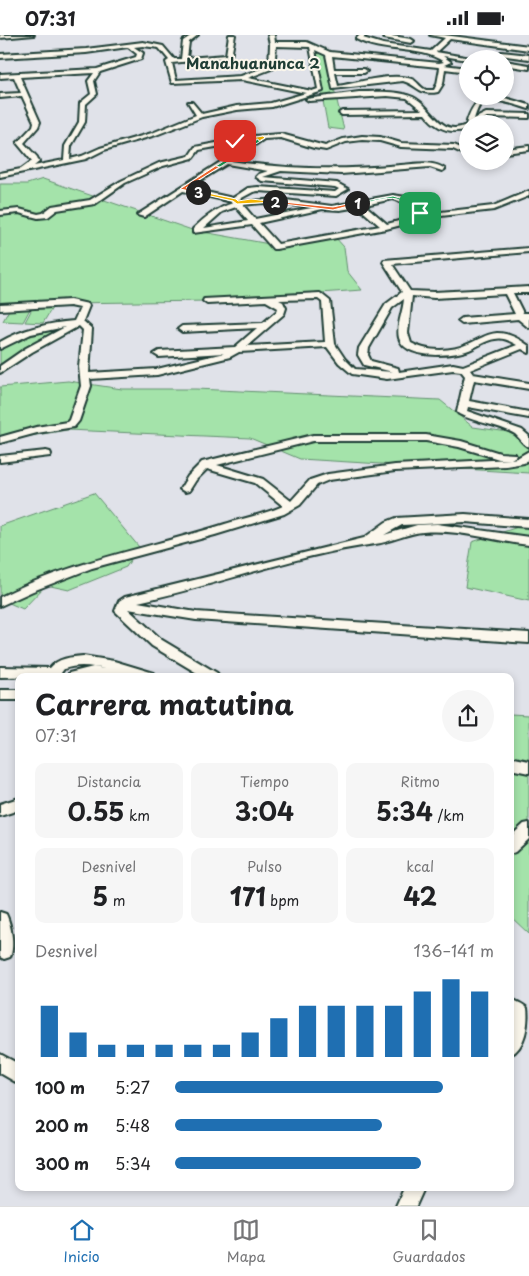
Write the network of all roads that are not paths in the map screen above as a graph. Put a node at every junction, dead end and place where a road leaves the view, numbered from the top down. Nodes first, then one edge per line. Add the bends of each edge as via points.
1 (31, 35) edge
2 (195, 35) edge
3 (232, 35) edge
4 (271, 35) edge
5 (363, 35) edge
6 (433, 35) edge
7 (0, 36) edge
8 (388, 36) edge
9 (494, 36) edge
10 (449, 37) junction
11 (459, 37) edge
12 (411, 41) dead end
13 (484, 42) junction
14 (273, 44) junction
15 (376, 44) junction
16 (130, 45) junction
17 (510, 45) junction
18 (312, 46) junction
19 (478, 47) dead end
20 (529, 48) edge
21 (505, 50) edge
22 (434, 53) junction
23 (329, 55) junction
24 (514, 55) edge
25 (0, 56) edge
26 (459, 56) edge
27 (529, 57) edge
28 (364, 58) junction
29 (173, 61) junction
30 (184, 61) junction
31 (396, 61) junction
32 (514, 64) edge
33 (441, 66) junction
34 (529, 67) edge
35 (459, 69) edge
36 (398, 70) dead end
37 (98, 71) junction
38 (332, 71) junction
39 (364, 71) junction
40 (16, 75) junction
41 (0, 76) edge
42 (242, 78) junction
43 (368, 83) junction
44 (335, 88) junction
45 (321, 90) junction
46 (310, 92) junction
47 (25, 94) junction
48 (0, 96) edge
49 (190, 103) dead end
50 (260, 107) junction
51 (529, 107) edge
52 (427, 112) junction
53 (342, 113) dead end
54 (473, 115) edge
55 (514, 115) edge
56 (529, 115) edge
57 (200, 116) junction
58 (459, 128) edge
59 (263, 137) junction
60 (529, 148) edge
61 (459, 150) edge
62 (514, 150) edge
63 (67, 160) junction
64 (227, 161) junction
65 (281, 169) junction
66 (442, 169) dead end
67 (17, 172) junction
68 (2, 173) edge
69 (182, 189) junction
70 (529, 193) edge
71 (236, 201) junction
72 (358, 203) junction
73 (325, 208) junction
74 (0, 213) edge
75 (141, 215) dead end
76 (432, 215) junction
77 (254, 222) junction
78 (386, 227) junction
79 (529, 250) edge
80 (507, 290) junction
81 (529, 290) edge
82 (407, 293) junction
83 (269, 299) junction
84 (206, 301) dead end
85 (1, 309) edge
86 (525, 316) edge
87 (462, 321) dead end
88 (77, 324) junction
89 (267, 325) junction
90 (529, 325) edge
91 (182, 329) dead end
92 (330, 344) junction
93 (0, 346) edge
94 (526, 348) edge
95 (238, 349) junction
96 (159, 353) dead end
97 (0, 370) edge
98 (467, 372) junction
99 (413, 373) junction
100 (85, 376) junction
101 (529, 386) edge
102 (464, 403) junction
103 (529, 415) edge
104 (0, 440) edge
105 (529, 444) edge
106 (46, 454) dead end
107 (529, 455) edge
108 (0, 459) edge
109 (206, 464) junction
110 (186, 489) dead end
111 (291, 506) junction
112 (529, 523) edge
113 (368, 541) junction
114 (529, 541) edge
115 (0, 602) edge
116 (123, 604) junction
117 (529, 638) edge
118 (0, 672) edge
119 (18, 673) edge
120 (55, 673) edge
121 (138, 673) edge
122 (207, 673) edge
123 (0, 695) edge
124 (15, 695) edge
125 (514, 764) edge
126 (529, 767) edge
127 (15, 805) edge
128 (0, 810) edge
129 (529, 829) edge
130 (514, 843) edge
131 (0, 919) edge
132 (4, 951) dead end
133 (514, 1009) edge
134 (514, 1042) edge
135 (0, 1063) edge
136 (15, 1072) edge
137 (413, 1191) edge
138 (406, 1206) edge

1 - 7 street
2 - 30 street via 186,41
3 - 30 street via 228,57
4 - 14 street
5 - 15 street via 359,39
6 - 10 street
8 - 12 street
8 - 15 street
9 - 13 street
10 - 11 street
10 - 22 street
11 - 13 street
13 - 17 street
13 - 19 street
14 - 18 street
14 - 42 street via 272,67
15 - 22 street
16 - 25 street
16 - 29 street via 161,47
16 - 37 street via 140,53 139,58
17 - 20 street
17 - 21 street
18 - 23 street
18 - 45 street
22 - 26 street
22 - 33 street via 447,60
23 - 28 street
23 - 38 street
24 - 27 street
28 - 31 street
28 - 39 street
29 - 30 street
29 - 42 street via 169,62 174,82
31 - 33 street
31 - 36 street
32 - 34 street
33 - 35 street
33 - 43 street via 440,84 436,91 418,90 412,82 403,79
37 - 40 street
37 - 63 street via 91,81 94,94 83,103 82,123 69,143
38 - 39 street
38 - 44 street
39 - 43 street
40 - 41 street
40 - 47 street
42 - 46 street
43 - 44 street
44 - 45 street
45 - 46 street
46 - 50 street
47 - 48 street
47 - 67 street via 37,121 20,143 36,162
49 - 57 street
50 - 52 street via 336,96 383,95 408,97
50 - 57 street
51 - 54 street via 508,100 481,101
52 - 53 street
52 - 58 street via 439,127
55 - 56 street
57 - 63 street via 84,158
59 - 61 street via 287,137 326,148 351,139 370,138 401,145
59 - 64 street
59 - 74 street via 197,148 191,157 161,164 123,182 92,203 55,208 38,216 19,211
60 - 62 street
63 - 67 street
64 - 65 street
64 - 69 street
65 - 66 street via 341,173 435,165
65 - 71 street via 259,177 336,185 343,191 336,194 254,189
67 - 68 street
69 - 71 street
69 - 75 street
70 - 76 street via 494,207
71 - 73 street via 311,204
71 - 77 street
71 - 77 street via 203,221 196,231
72 - 73 street
72 - 76 street via 393,197 403,199 414,211
72 - 78 street
73 - 77 street
76 - 78 street
77 - 78 street via 276,247
79 - 82 street via 387,262
80 - 81 street
80 - 82 street via 434,295
80 - 86 street
82 - 94 street via 405,341 417,349 453,351 493,336 510,337
82 - 99 street via 389,307 368,340 363,355 372,365
83 - 84 street
83 - 89 street via 282,308
83 - 92 street via 312,296 324,299
85 - 88 street via 81,304 85,306
86 - 87 street
86 - 90 street
88 - 93 street via 19,336
88 - 97 street
88 - 100 street via 88,329
89 - 91 street
89 - 95 street
92 - 95 street
92 - 99 street via 352,371 387,376
94 - 98 street
95 - 96 street
95 - 100 street via 157,372
98 - 99 street via 453,367
98 - 101 street
98 - 102 street
100 - 104 street via 86,386 70,425
102 - 103 street
102 - 105 street via 464,413 513,429
106 - 108 street
107 - 109 street via 499,456 461,444 426,438 313,438
107 - 111 street via 520,461 506,463 399,467 327,477 314,481
109 - 110 street
109 - 111 street via 259,481
111 - 115 street via 216,531 73,570 34,583
112 - 113 street via 465,518 417,519 390,525
113 - 114 street via 381,541 424,528
113 - 116 street
116 - 117 street via 196,616
116 - 122 street via 121,611 138,628 164,648
118 - 119 street
120 - 121 street via 56,669 71,663 96,662
123 - 124 street
125 - 126 street
127 - 128 street
129 - 130 street
131 - 132 street
133 - 134 street via 524,1021
135 - 136 street
137 - 138 street

